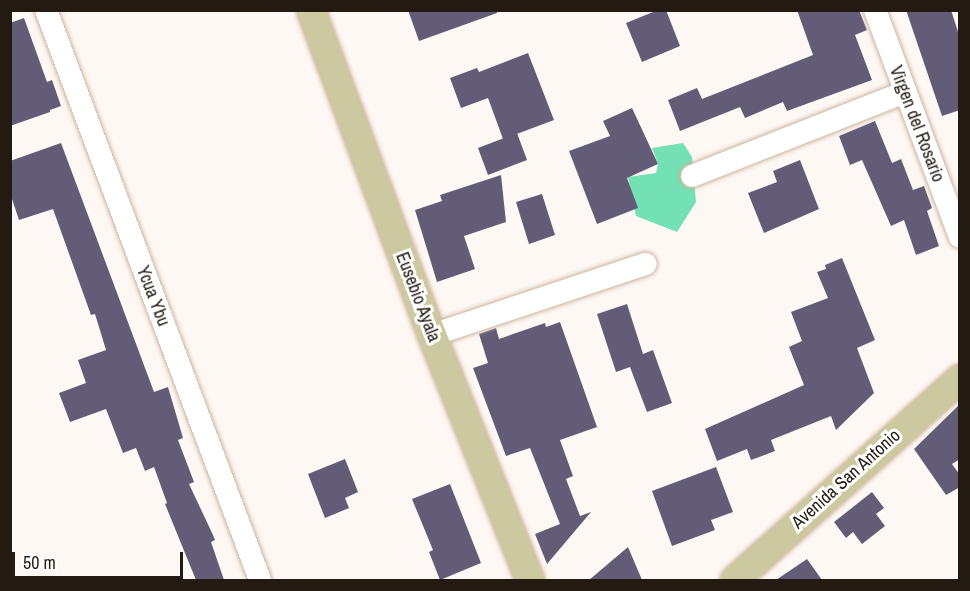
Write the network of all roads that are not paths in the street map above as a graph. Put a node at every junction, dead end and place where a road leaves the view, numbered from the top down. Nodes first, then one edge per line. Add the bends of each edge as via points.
1 (46, 10) edge
2 (311, 10) edge
3 (875, 10) edge
4 (905, 92) junction
5 (692, 176) dead end
6 (960, 237) edge
7 (645, 264) dead end
8 (432, 336) junction
9 (960, 379) edge
10 (260, 580) edge
11 (530, 580) edge
12 (735, 580) edge

1 - 10 street, Ycua Ybu
2 - 8 main road, Eusebio Ayala
3 - 4 street, Virgen del Rosario
4 - 5 street
4 - 6 street, Virgen del Rosario
7 - 8 street
8 - 11 main road, Eusebio Ayala
9 - 12 main road, Avenida San Antonio

